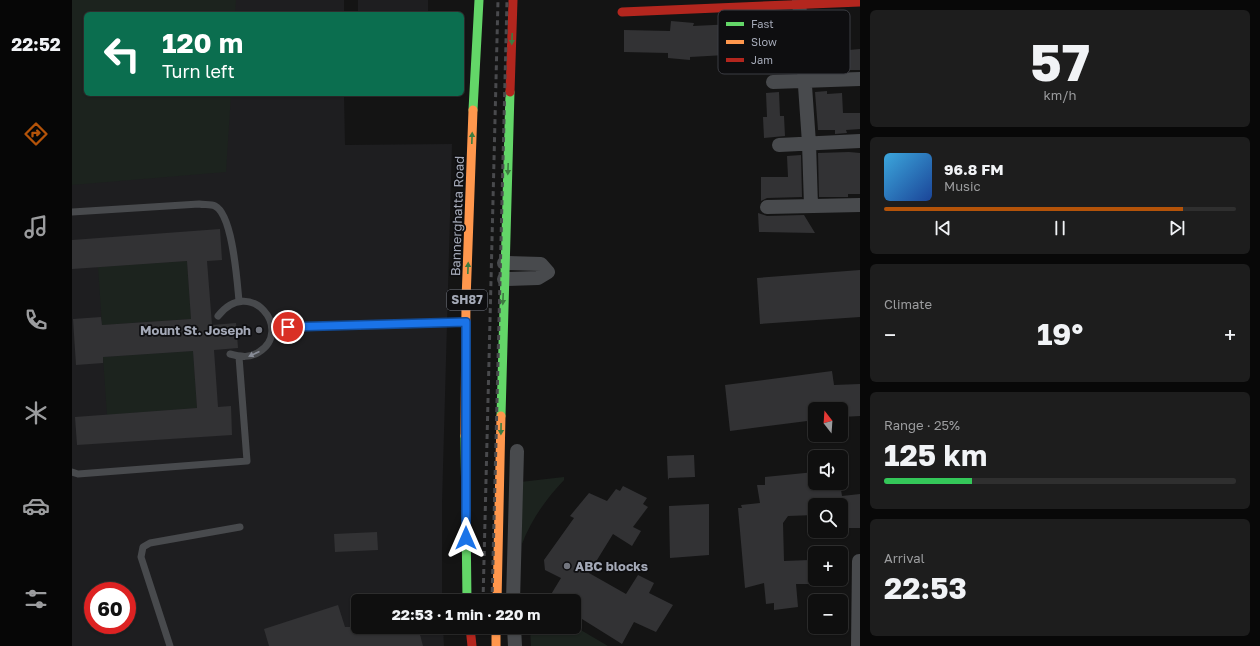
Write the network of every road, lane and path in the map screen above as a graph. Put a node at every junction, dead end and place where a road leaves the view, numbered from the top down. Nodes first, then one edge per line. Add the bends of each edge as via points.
1 (479, 0) edge
2 (513, 0) edge
3 (860, 2) edge
4 (800, 3) edge
5 (739, 4) edge
6 (622, 12) dead end
7 (804, 74) edge
8 (860, 79) edge
9 (773, 82) dead end
10 (805, 82) junction
11 (860, 141) edge
12 (809, 143) junction
13 (779, 144) dead end
14 (860, 205) edge
15 (811, 206) junction
16 (766, 207) dead end
17 (72, 212) edge
18 (504, 263) junction
19 (504, 279) junction
20 (239, 301) junction
21 (218, 316) dead end
22 (466, 322) junction
23 (272, 327) junction
24 (230, 354) dead end
25 (239, 357) junction
26 (517, 451) dead end
27 (72, 472) edge
28 (240, 527) dead end
29 (859, 561) edge
30 (466, 569) junction
31 (478, 569) dead end
32 (467, 594) edge
33 (496, 594) edge
34 (513, 594) edge
35 (471, 634) edge
36 (496, 634) edge
37 (514, 634) edge
38 (170, 646) edge
39 (472, 646) edge
40 (496, 646) edge
41 (515, 646) edge
42 (858, 646) edge

22 -> 1 main road, Bannerghatta Road / SH87
2 -> 18 main road, SH87
3 - 4 main road
4 - 5 main road
5 - 6 main road
7 - 10 street
8 - 10 street
9 - 10 street
10 - 12 street
11 - 12 street
12 - 13 street
12 - 15 street
14 - 15 street
15 - 16 street
17 - 20 lane via 199,204 215,206 229,229
18 - 19 main road, SH87
18 - 19 street via 541,264 548,272 538,278
19 -> 33 main road, SH87 via 494,568
20 - 21 lane via 231,304
20 - 23 lane via 257,304 270,318
22 - 23 lane
22 - 30 main road, Bannerghatta Road / SH87
23 -> 25 lane via 268,343 262,350 247,357
24 - 25 lane
25 - 27 lane via 247,461 78,474
26 - 34 street
28 - 38 lane via 150,542 143,548 141,557
29 - 42 street
30 - 31 main road
30 - 32 main road, Bannerghatta Road / SH87
35 - 39 main road
36 - 40 main road
37 - 41 street

